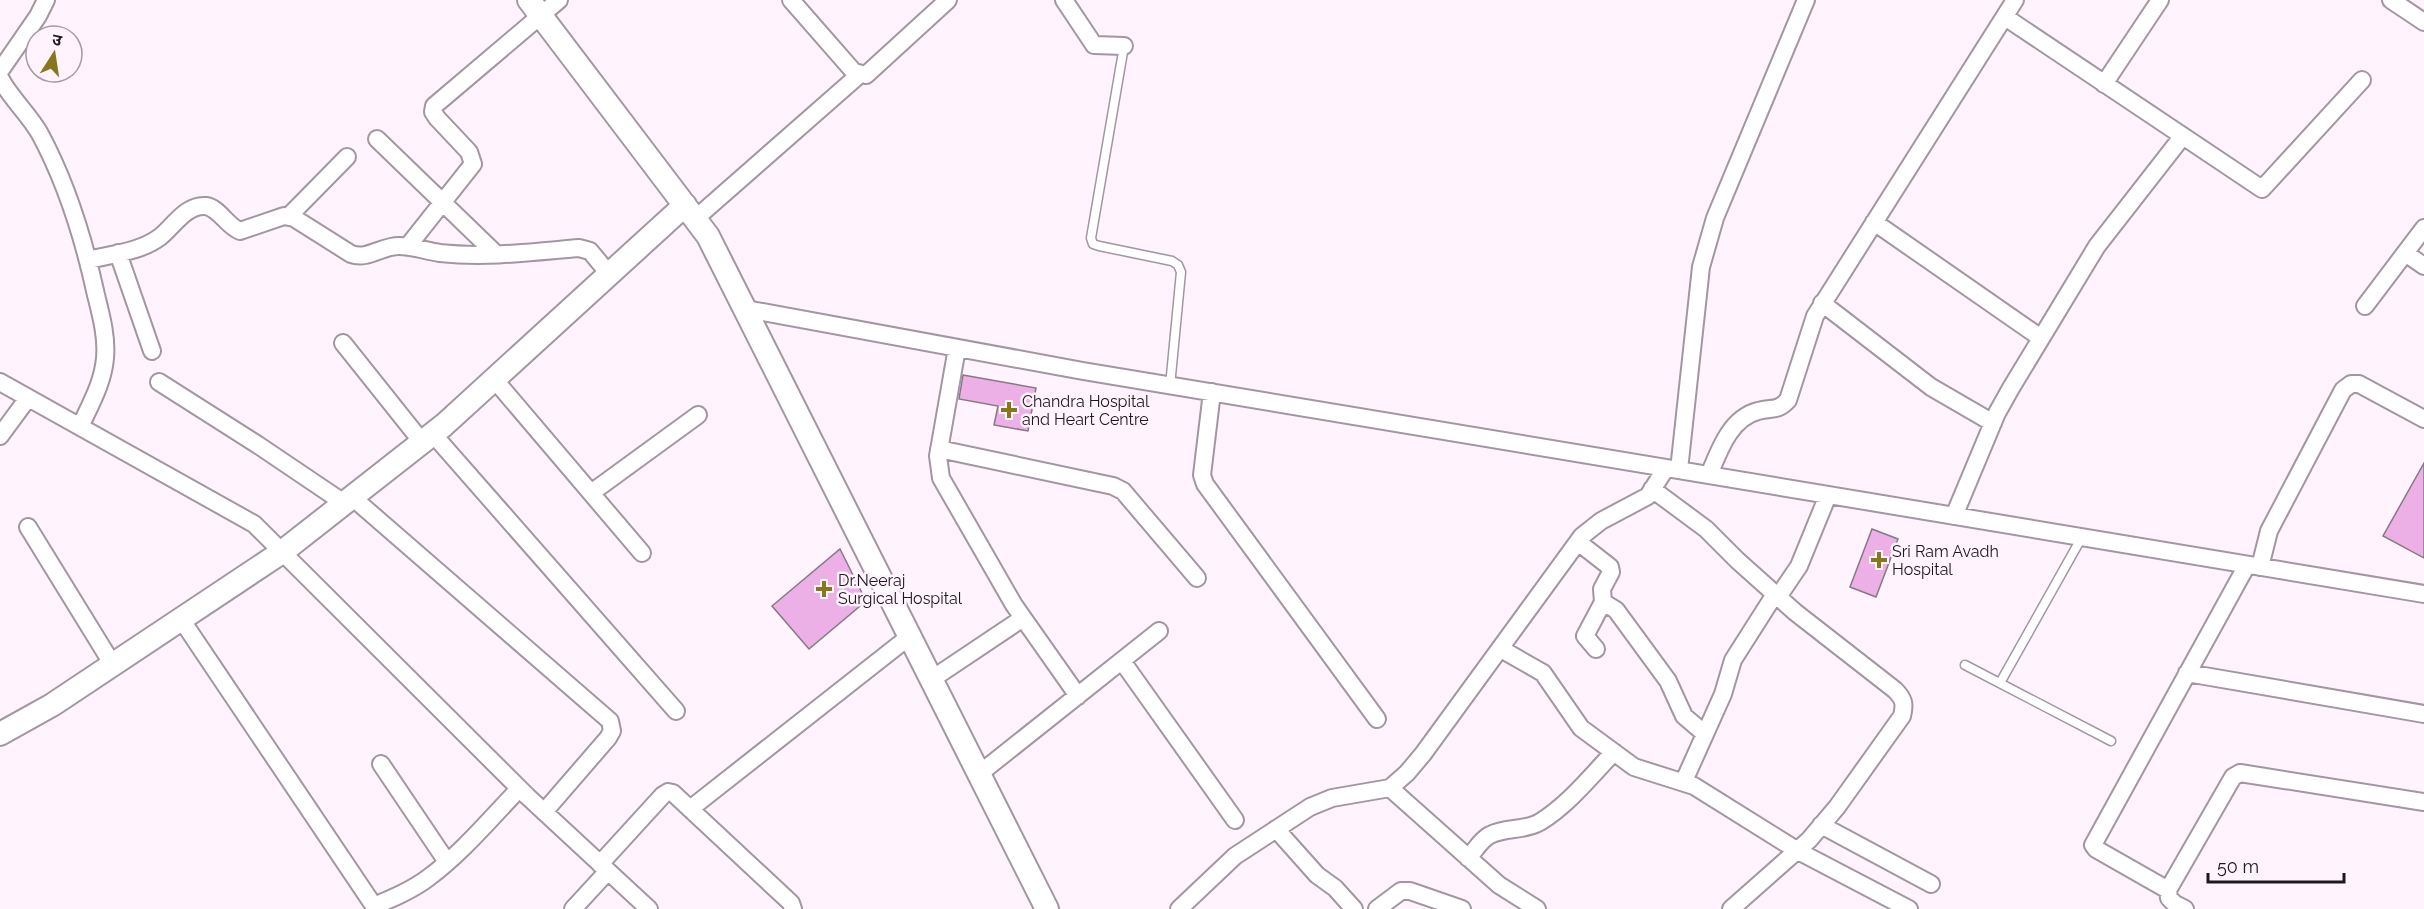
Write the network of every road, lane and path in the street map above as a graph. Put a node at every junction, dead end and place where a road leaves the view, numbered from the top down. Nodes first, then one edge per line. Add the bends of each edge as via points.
1 (46, 0) edge
2 (559, 0) edge
3 (791, 0) edge
4 (948, 0) edge
5 (1064, 0) edge
6 (1806, 0) edge
7 (2015, 0) edge
8 (2160, 0) edge
9 (2391, 0) edge
10 (535, 8) edge
11 (2005, 17) junction
12 (2424, 22) edge
13 (1124, 46) joint
14 (859, 75) junction
15 (1, 80) edge
16 (2362, 80) dead end
17 (2104, 84) junction
18 (2182, 137) junction
19 (377, 139) dead end
20 (347, 157) dead end
21 (444, 202) junction
22 (690, 212) junction
23 (289, 216) junction
24 (1874, 222) junction
25 (2424, 228) edge
26 (408, 246) junction
27 (118, 253) junction
28 (2405, 253) junction
29 (496, 255) junction
30 (88, 257) junction
31 (2424, 266) edge
32 (609, 274) junction
33 (1822, 303) junction
34 (2365, 306) dead end
35 (746, 309) junction
36 (2041, 338) junction
37 (342, 343) dead end
38 (957, 348) junction
39 (152, 351) dead end
40 (494, 379) junction
41 (0, 382) edge
42 (159, 382) dead end
43 (1170, 386) junction
44 (1212, 392) junction
45 (28, 398) junction
46 (698, 415) dead end
47 (2424, 419) edge
48 (1993, 423) junction
49 (80, 427) junction
50 (0, 436) edge
51 (427, 438) junction
52 (939, 449) junction
53 (1672, 469) junction
54 (1709, 475) junction
55 (1652, 489) junction
56 (591, 493) junction
57 (1828, 495) junction
58 (348, 500) junction
59 (1954, 516) junction
60 (28, 527) dead end
61 (2082, 537) junction
62 (1578, 542) junction
63 (282, 552) junction
64 (642, 553) dead end
65 (2254, 566) junction
66 (1197, 578) dead end
67 (2424, 594) edge
68 (1776, 596) junction
69 (1603, 602) junction
70 (1023, 618) junction
71 (182, 619) junction
72 (1159, 632) dead end
73 (910, 636) junction
74 (1501, 649) junction
75 (1596, 649) dead end
76 (1122, 661) junction
77 (113, 665) junction
78 (1965, 665) dead end
79 (2187, 674) junction
80 (932, 679) junction
81 (2000, 683) junction
82 (1078, 696) junction
83 (676, 711) dead end
84 (2424, 714) edge
85 (1377, 719) dead end
86 (0, 734) edge
87 (1705, 734) junction
88 (2111, 741) dead end
89 (1614, 752) junction
90 (381, 764) dead end
91 (980, 774) junction
92 (1684, 781) junction
93 (1390, 788) junction
94 (519, 789) junction
95 (2424, 802) edge
96 (690, 809) junction
97 (544, 812) junction
98 (1235, 820) dead end
99 (1821, 825) junction
100 (1276, 829) junction
101 (1798, 851) junction
102 (1468, 858) junction
103 (447, 862) junction
104 (604, 868) junction
105 (1931, 884) dead end
106 (2168, 890) junction
107 (1513, 903) edge
108 (1886, 904) edge
109 (375, 908) edge
110 (573, 909) edge
111 (649, 909) edge
112 (793, 909) edge
113 (1047, 909) edge
114 (1179, 909) edge
115 (1354, 909) edge
116 (1377, 909) edge
117 (1462, 909) edge
118 (1537, 909) edge
119 (1731, 909) edge
120 (1909, 909) edge
121 (2185, 909) edge

1 - 15 street
2 - 10 street
3 - 14 street
4 - 14 street via 866,75
5 - 13 street via 1094,45
6 - 53 street via 1707,243
7 - 11 street
8 - 17 street
9 - 12 street
10 - 21 street via 434,106 436,118 473,159 469,171
10 - 22 main road
11 - 17 street
11 - 24 street
13 - 43 lane via 1091,238 1099,246 1178,265 1181,272
14 - 22 street
15 - 30 street via 39,134 61,179
16 - 18 street via 2262,189
17 - 18 street
18 - 36 street via 2097,246
19 - 21 street
20 - 23 street
21 - 26 street
21 - 29 street
22 - 32 main road
22 - 35 main road via 708,236
23 - 26 street via 359,257 388,247
23 - 27 street via 240,231 212,208 192,208 159,238
24 - 33 street
24 - 36 street
25 - 28 street
26 - 29 street
27 - 30 street
27 - 39 street
28 - 31 street
28 - 34 street
29 - 32 street via 586,249
30 - 49 street via 104,328 106,357 103,375
32 - 40 main road
33 - 48 street via 1931,387
33 - 54 street via 1788,400 1777,409 1757,411 1743,418 1723,443
35 - 38 street
35 - 73 main road
36 - 48 street
37 - 51 street
38 - 43 street
38 - 52 street
40 - 51 main road
40 - 56 street
41 - 45 street
42 - 58 street
43 - 44 street
44 - 53 street
44 - 85 street via 1202,475 1205,484
45 - 49 street
45 - 50 street
46 - 56 street
47 - 65 street via 2359,384 2343,390
48 - 59 street
49 - 63 street via 254,524
51 - 58 main road
51 - 83 street
52 - 66 street via 1113,486 1123,491
52 - 70 street via 941,478
53 - 54 street
53 - 55 street
54 - 57 street
55 - 62 street via 1643,499 1590,529
55 - 68 street via 1706,529
56 - 64 street
57 - 59 street
57 - 68 street via 1798,566
58 - 63 main road
58 - 97 street via 610,721 612,730 608,738
59 - 61 street
60 - 77 street
61 - 65 street
61 - 81 lane
62 - 69 street via 1610,567 1602,589
62 - 74 street
63 - 71 main road
63 - 94 street
65 - 67 street
65 - 79 street
68 - 87 street via 1733,660
68 - 99 street via 1903,698 1902,716
69 - 75 street via 1585,636
69 - 87 street via 1616,610 1668,681 1684,716
70 - 80 street
70 - 82 street
71 - 77 main road
71 - 109 street
72 - 76 street
73 - 80 main road
73 - 96 street
74 - 89 street via 1543,673 1581,728
74 - 93 street via 1423,754
76 - 82 street
76 - 98 street
77 - 86 main road
78 - 81 lane
79 - 84 street
79 - 106 street via 2093,845
80 - 91 main road
81 - 88 lane
82 - 91 street
87 - 92 street
89 - 92 street via 1645,771
89 - 102 street via 1539,823 1492,833
90 - 103 street
91 - 113 main road
92 - 101 street
93 - 100 street via 1321,801
93 - 102 street
94 - 97 street
94 - 103 street
95 - 106 street via 2240,773 2233,777
96 - 104 street via 673,793 663,795
96 - 112 street
97 - 104 street
99 - 101 street
99 - 105 street
100 - 114 street via 1235,856
100 - 115 street
101 - 108 street
101 - 119 street
102 - 107 street
103 - 109 street via 415,887
104 - 110 street
104 - 111 street
106 - 121 street via 2169,898
107 - 118 street
108 - 120 street
116 - 117 street via 1401,891

